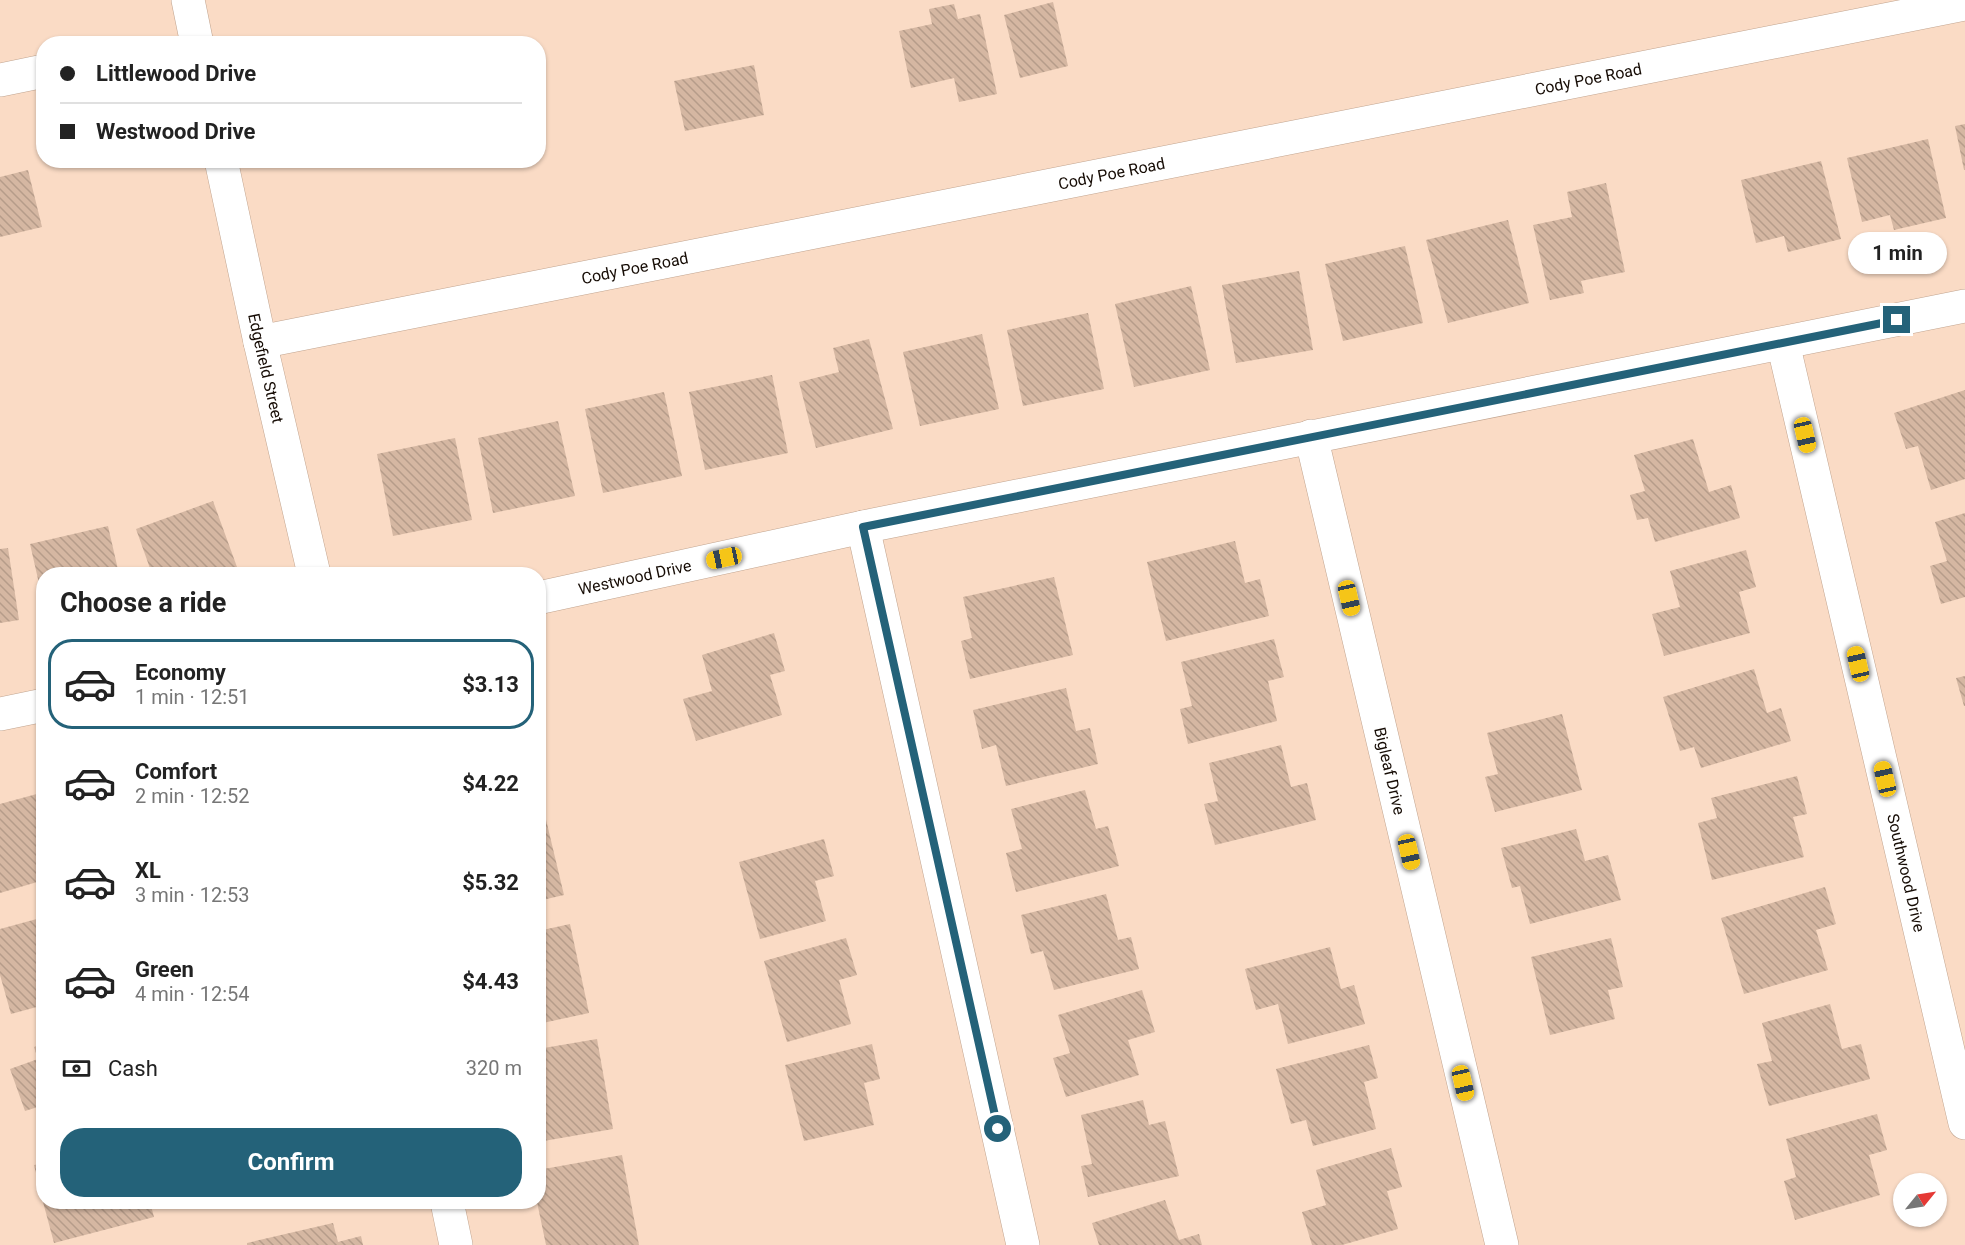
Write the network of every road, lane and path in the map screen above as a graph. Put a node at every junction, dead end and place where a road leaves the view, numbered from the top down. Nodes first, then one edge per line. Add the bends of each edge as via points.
1 (188, 0) edge
2 (1965, 4) edge
3 (193, 36) edge
4 (36, 73) edge
5 (0, 80) edge
6 (223, 168) edge
7 (1965, 306) edge
8 (260, 342) junction
9 (1784, 343) junction
10 (1311, 436) junction
11 (863, 527) junction
12 (312, 567) edge
13 (546, 596) edge
14 (36, 707) edge
15 (0, 714) edge
16 (1965, 1123) edge
17 (448, 1209) edge
18 (456, 1245) edge
19 (1023, 1245) edge
20 (1502, 1245) edge

1 - 3 street
2 - 8 street, Cody Poe Road
4 - 5 street
6 - 8 street, Edgefield Street
7 - 9 street, Westwood Drive
8 - 12 street, Edgefield Street
9 - 10 street, Westwood Drive
9 - 16 street, Southwood Drive
10 - 11 street, Westwood Drive
10 - 20 street, Bigleaf Drive
11 - 13 street, Westwood Drive
11 - 19 street
14 - 15 street
17 - 18 street

